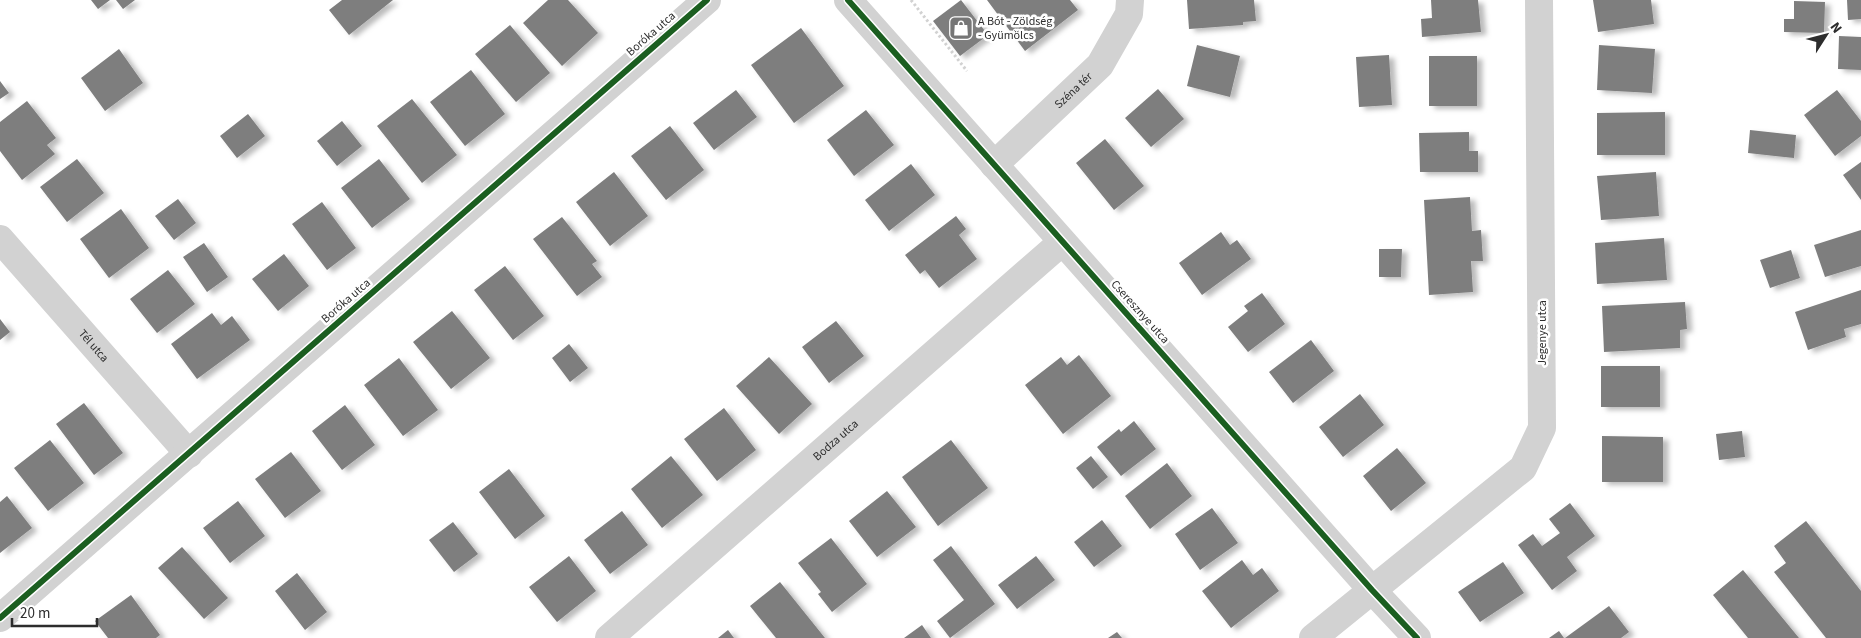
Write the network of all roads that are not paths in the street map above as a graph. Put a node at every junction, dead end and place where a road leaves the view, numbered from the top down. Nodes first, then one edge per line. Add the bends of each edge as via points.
1 (707, 0) edge
2 (848, 0) edge
3 (1130, 0) edge
4 (1539, 0) edge
5 (994, 165) junction
6 (0, 239) edge
7 (1062, 242) junction
8 (189, 454) junction
9 (1372, 590) junction
10 (0, 618) edge
11 (609, 638) edge
12 (1312, 638) edge
13 (1417, 638) edge

1 - 8 street, Boróka utca
2 - 5 street, Cseresznye utca
3 - 5 street, Széna tér via 1129,14 1100,65
4 - 9 street, Jegenye utca via 1542,428 1523,468
5 - 7 street, Cseresznye utca
6 - 8 street, Tél utca
7 - 9 street, Cseresznye utca
7 - 11 street, Bodza utca
8 - 10 street, Boróka utca
9 - 12 street, Jegenye utca
9 - 13 street, Cseresznye utca

